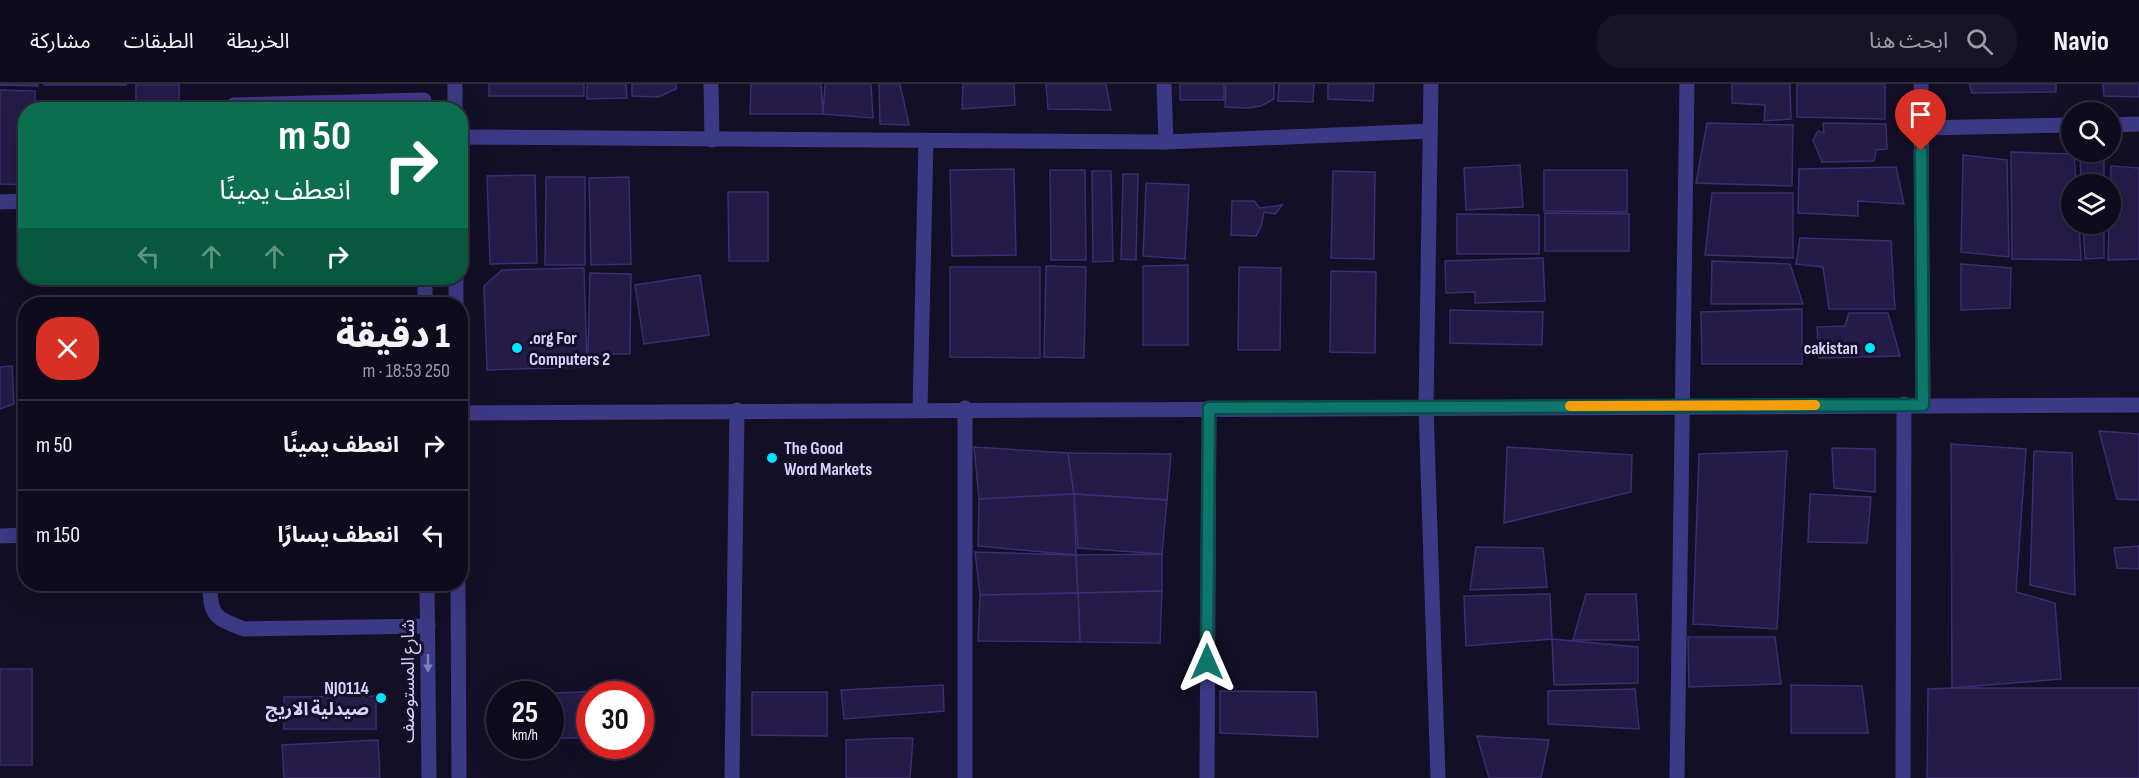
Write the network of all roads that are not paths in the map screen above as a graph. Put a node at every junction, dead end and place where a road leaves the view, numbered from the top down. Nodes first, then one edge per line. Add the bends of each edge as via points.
1 (423, 84) edge
2 (455, 84) edge
3 (711, 84) edge
4 (1164, 84) edge
5 (1431, 84) edge
6 (1687, 84) edge
7 (1921, 84) edge
8 (424, 102) edge
9 (455, 102) edge
10 (2139, 124) edge
11 (2061, 125) edge
12 (2121, 125) edge
13 (1921, 128) junction
14 (1431, 131) junction
15 (468, 137) edge
16 (712, 140) junction
17 (926, 141) junction
18 (1166, 142) junction
19 (18, 201) edge
20 (0, 202) edge
21 (1904, 404) junction
22 (1682, 405) junction
23 (1923, 405) junction
24 (2139, 405) edge
25 (1426, 407) junction
26 (965, 408) junction
27 (1209, 408) junction
28 (920, 409) junction
29 (737, 410) junction
30 (468, 413) edge
31 (18, 535) edge
32 (0, 536) edge
33 (210, 591) edge
34 (427, 591) edge
35 (458, 591) edge
36 (428, 626) junction
37 (429, 778) edge
38 (459, 778) edge
39 (732, 778) edge
40 (965, 778) edge
41 (1207, 778) edge
42 (1438, 778) edge
43 (1677, 778) edge
44 (1903, 778) edge

1 - 8 street
2 - 9 street
3 - 16 street
4 - 18 street
5 - 14 street
6 - 22 street
7 - 13 street
10 - 12 street
11 - 13 street
13 - 23 street
14 - 18 street
14 - 25 street
15 - 16 street
16 - 17 street
17 - 18 street
17 - 28 street
19 - 20 street
21 - 22 street
21 - 23 street
21 - 44 street
22 - 25 street
22 - 43 street
23 - 24 street
25 - 27 street
25 - 42 street
26 - 27 street
26 - 28 street
26 - 40 street
27 - 41 street
28 - 29 street
29 - 30 street
29 - 39 street
31 - 32 street
33 - 36 street via 210,604 221,621 244,629
34 - 36 street, شارع المستوصف
35 - 38 street
36 -> 37 street, شارع المستوصف

